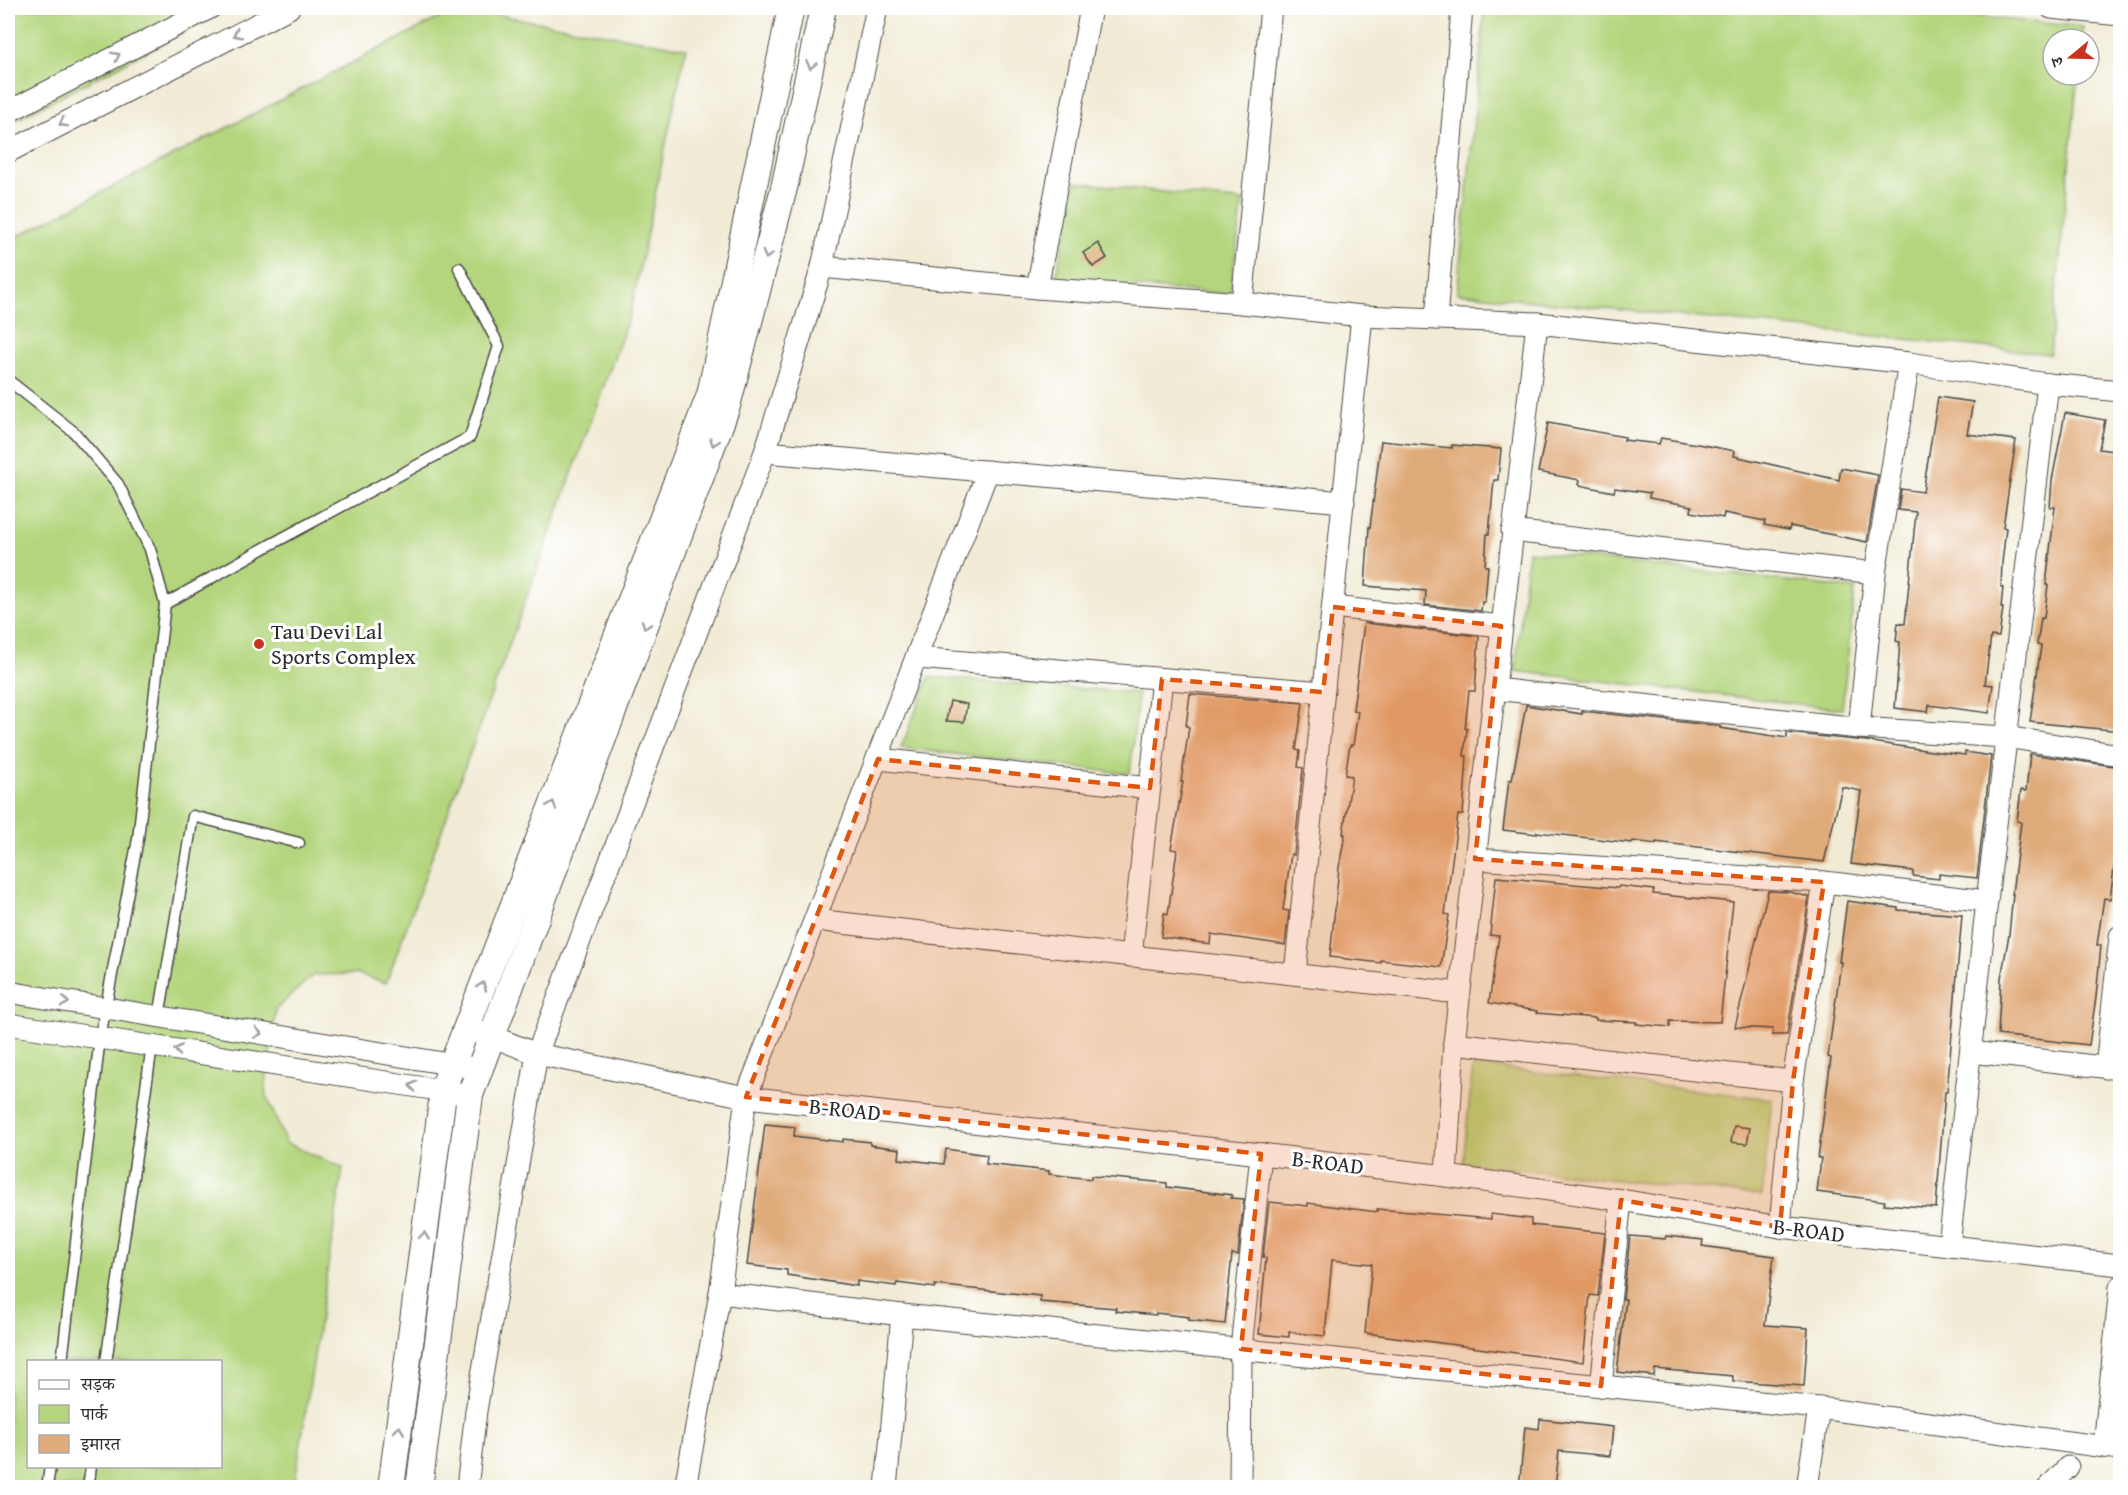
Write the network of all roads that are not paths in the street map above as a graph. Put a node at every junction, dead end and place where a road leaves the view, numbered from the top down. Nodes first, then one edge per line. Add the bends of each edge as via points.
1 (210, 8) edge
2 (289, 8) edge
3 (791, 8) edge
4 (823, 8) edge
5 (877, 8) edge
6 (1091, 8) edge
7 (1271, 8) edge
8 (1462, 8) edge
9 (2051, 8) edge
10 (2121, 15) edge
11 (8, 112) edge
12 (8, 152) edge
13 (822, 267) junction
14 (459, 268) dead end
15 (1037, 288) junction
16 (1242, 303) junction
17 (1362, 316) junction
18 (1436, 319) junction
19 (1537, 323) junction
20 (1910, 363) junction
21 (8, 380) edge
22 (2048, 384) junction
23 (2121, 392) edge
24 (765, 452) junction
25 (988, 471) junction
26 (1344, 502) junction
27 (1512, 531) junction
28 (1875, 573) junction
29 (165, 604) junction
30 (1332, 607) junction
31 (1501, 626) junction
32 (917, 658) junction
33 (1162, 679) junction
34 (1494, 689) junction
35 (1323, 692) junction
36 (1859, 728) junction
37 (2006, 737) junction
38 (2121, 755) edge
39 (878, 759) junction
40 (1150, 788) junction
41 (299, 843) dead end
42 (1475, 859) junction
43 (1824, 882) junction
44 (1987, 901) junction
45 (815, 920) junction
46 (2121, 936) edge
47 (1131, 956) junction
48 (1295, 974) junction
49 (8, 992) edge
50 (1460, 993) junction
51 (105, 1008) junction
52 (159, 1017) junction
53 (8, 1024) edge
54 (466, 1027) junction
55 (492, 1036) junction
56 (99, 1037) junction
57 (1454, 1043) junction
58 (152, 1046) junction
59 (1971, 1052) junction
60 (537, 1054) junction
61 (452, 1065) junction
62 (480, 1069) junction
63 (2113, 1069) edge
64 (1793, 1082) junction
65 (443, 1091) junction
66 (470, 1095) junction
67 (746, 1098) junction
68 (1261, 1154) junction
69 (1446, 1176) junction
70 (1621, 1200) junction
71 (1780, 1227) junction
72 (1949, 1246) junction
73 (2121, 1265) edge
74 (2121, 1287) edge
75 (720, 1293) junction
76 (902, 1315) junction
77 (1241, 1349) junction
78 (62, 1360) edge
79 (106, 1360) edge
80 (1601, 1386) junction
81 (1819, 1408) junction
82 (2112, 1448) edge
83 (2068, 1467) dead end
84 (50, 1468) edge
85 (91, 1468) edge
86 (47, 1488) edge
87 (88, 1488) edge
88 (391, 1488) edge
89 (419, 1488) edge
90 (467, 1488) edge
91 (685, 1488) edge
92 (886, 1488) edge
93 (1240, 1488) edge
94 (1807, 1488) edge
95 (2048, 1488) edge

11 -> 1 street
2 -> 12 street
54 -> 3 street via 710,395
4 -> 55 street via 784,189 727,406
5 - 13 street
6 - 15 street
7 - 16 street
8 - 18 street
9 - 10 street
13 - 15 street
13 - 24 street
14 - 29 lane via 499,346 471,437
15 - 16 street
16 - 17 street
17 - 18 street
17 - 26 street
18 - 19 street
19 - 20 street
19 - 27 street
20 - 22 street
20 - 28 street
21 - 29 lane via 74,432 118,484 150,549
22 - 23 street
22 - 37 street
24 - 25 street
24 - 60 street
25 - 26 street
25 - 32 street
26 - 30 street
27 - 28 street
27 - 31 street
28 - 36 street
29 - 51 lane via 138,839
30 - 31 street
30 - 35 street
31 - 34 street
32 - 33 street
32 - 39 street
33 - 35 street
33 - 40 street
34 - 36 street
34 - 42 street
35 - 48 street
36 - 37 street
37 - 38 street
37 - 44 street
39 - 40 street
39 - 45 street
40 - 47 street
41 - 52 lane via 193,816
42 - 43 street
42 - 50 street
43 - 44 street
43 - 64 street
44 - 59 street
45 - 47 street
45 - 67 street
46 - 63 street
47 - 48 street
48 - 50 street
49 -> 51 street
50 - 57 street
51 - 52 street
51 - 56 lane
52 - 58 street
52 -> 61 street
53 - 56 street
54 - 55 street, B-ROAD
54 - 61 street
55 - 60 street, B-ROAD
55 - 62 street
56 - 58 street
56 - 78 lane
57 - 64 street
57 - 69 street
65 -> 58 street
58 - 79 lane
59 - 63 street
59 - 72 street
60 - 67 street, B-ROAD
60 - 90 street via 476,1411
61 - 62 street
61 - 65 street
62 - 66 street
64 - 71 street
65 - 66 street
88 -> 65 street
66 - 89 street
67 - 68 street, B-ROAD
67 - 75 street
68 - 69 street, B-ROAD
68 - 77 street
69 - 70 street, B-ROAD
70 - 71 street, B-ROAD
70 - 80 street
71 - 72 street, B-ROAD
72 - 73 street, B-ROAD
74 - 82 street
75 - 76 street
75 - 91 street
76 - 77 street
76 - 92 street
77 - 80 street
77 - 93 street
80 - 81 street
81 - 82 street
81 - 94 street
83 - 95 street
84 - 86 lane
85 - 87 lane

